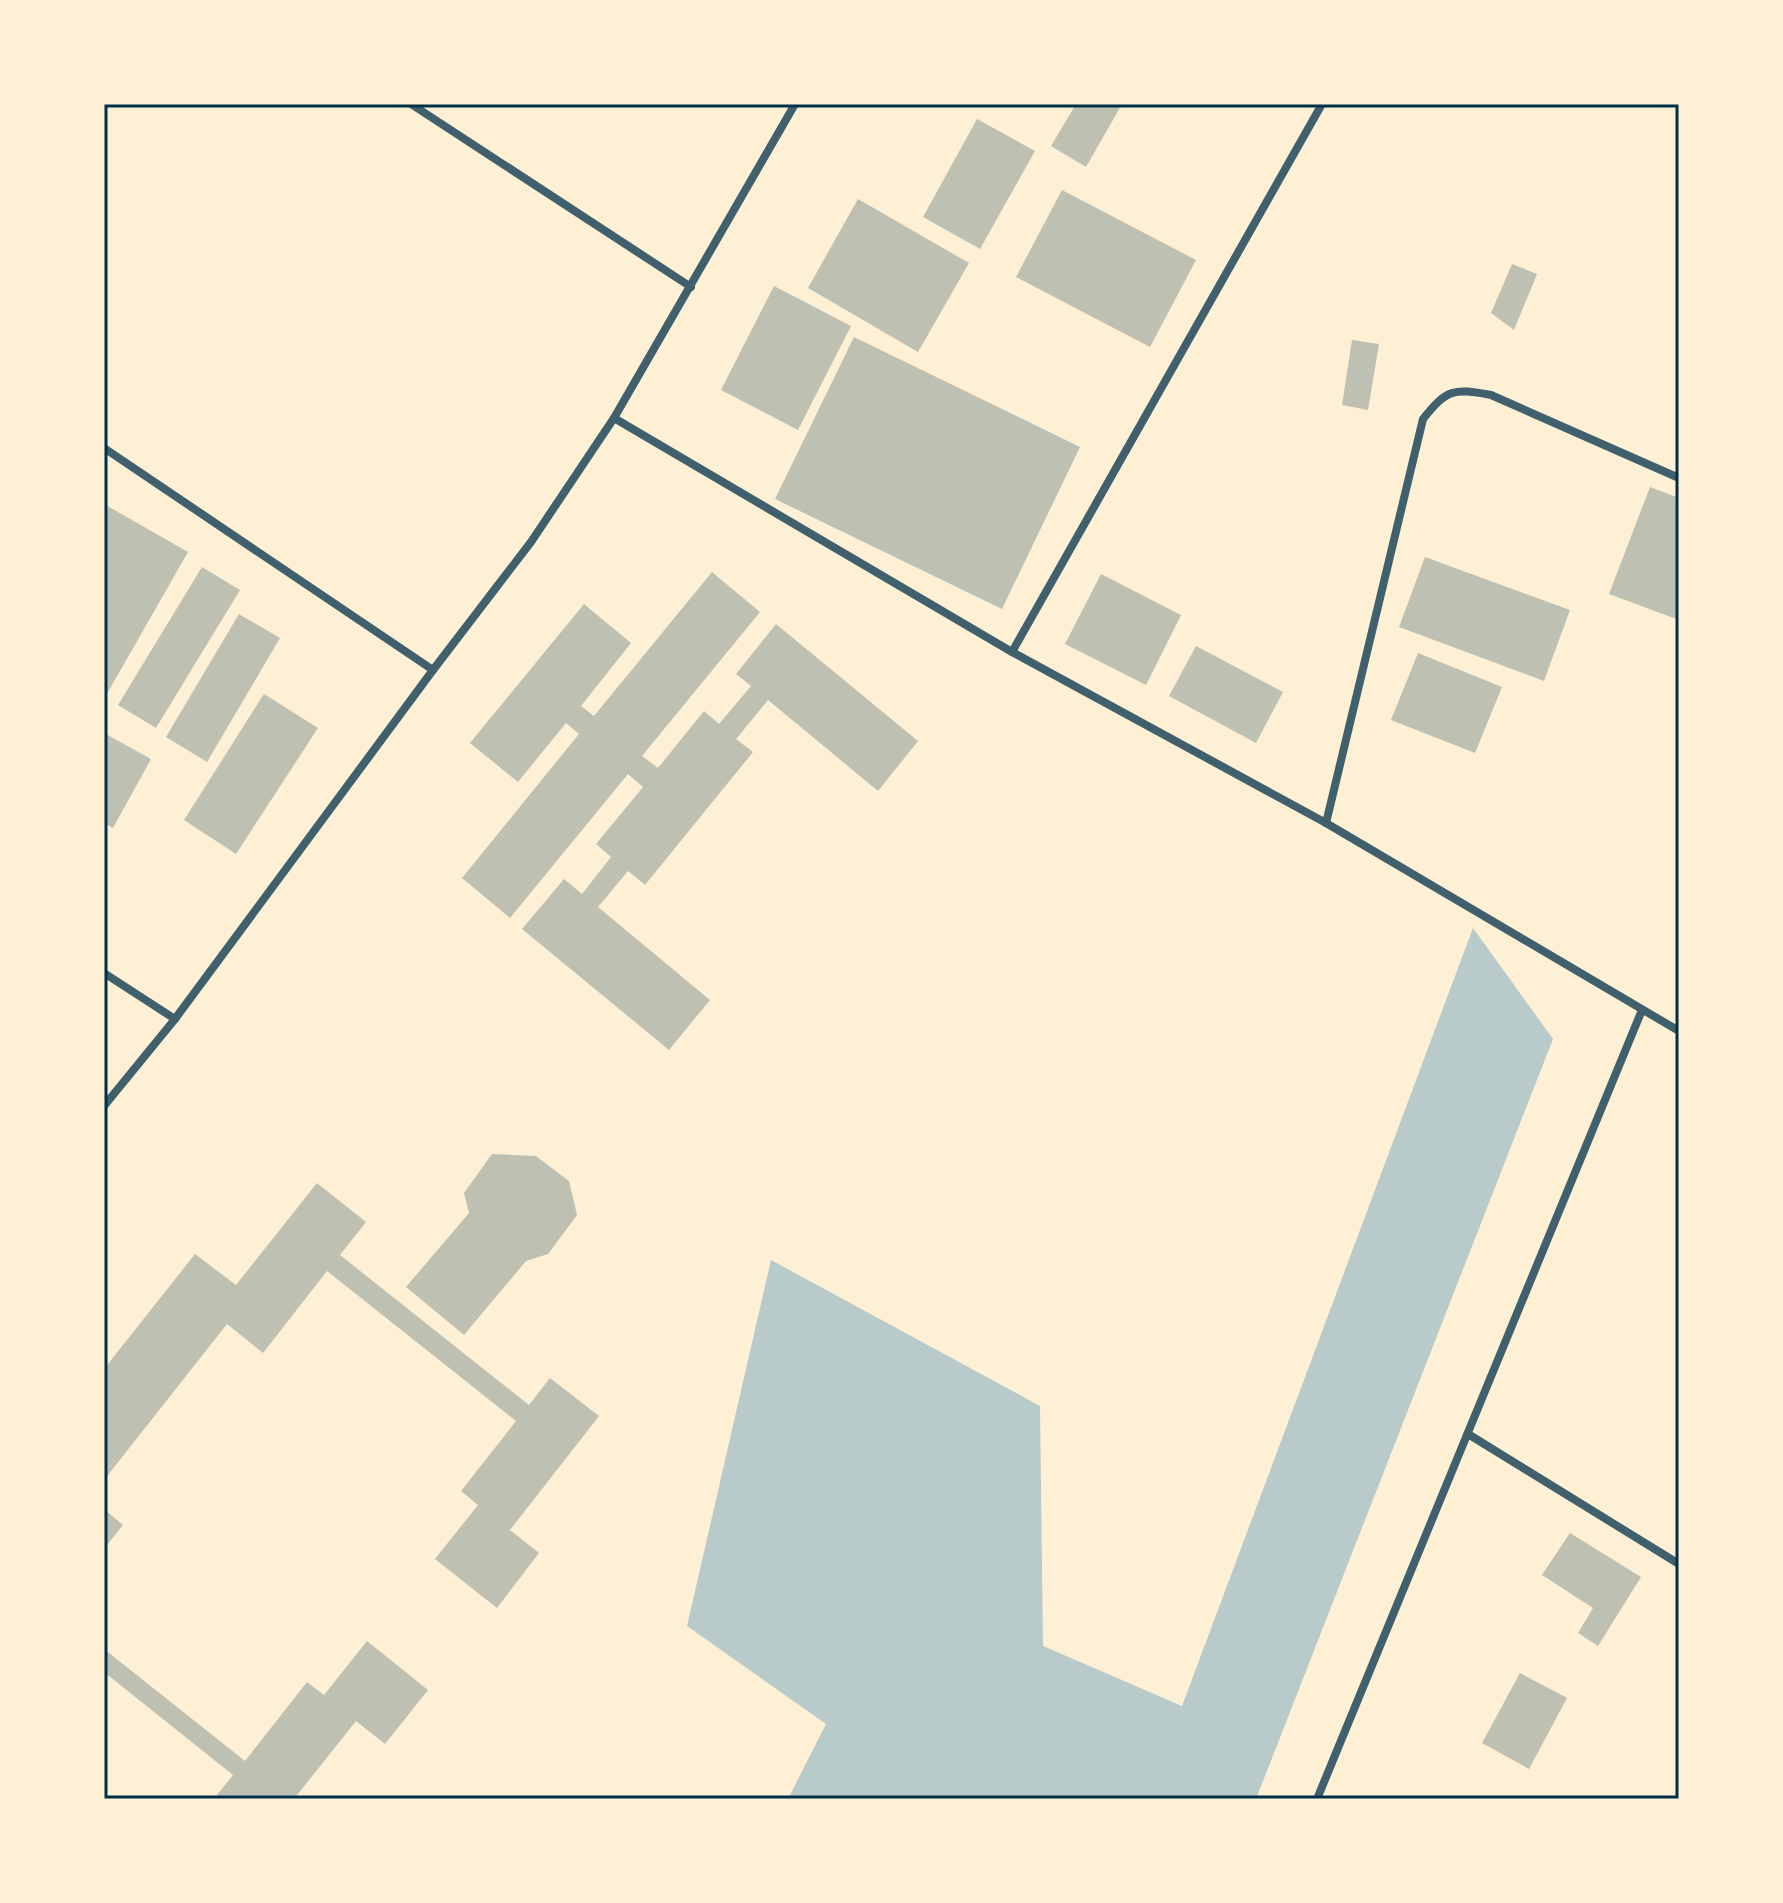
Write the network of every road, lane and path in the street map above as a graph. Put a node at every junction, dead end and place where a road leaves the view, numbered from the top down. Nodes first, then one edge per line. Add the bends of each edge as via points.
1 (411, 104) edge
2 (795, 104) edge
3 (1322, 104) edge
4 (691, 287) junction
5 (614, 418) junction
6 (104, 448) edge
7 (1679, 478) edge
8 (1012, 652) junction
9 (433, 670) junction
10 (1326, 823) junction
11 (104, 973) edge
12 (1642, 1010) junction
13 (175, 1019) junction
14 (1679, 1031) edge
15 (104, 1106) edge
16 (1468, 1434) junction
17 (1679, 1564) edge
18 (1317, 1799) edge

1 - 4 street
2 - 4 street
3 - 8 street
4 - 5 street
5 - 8 street
5 - 9 street via 531,542
6 - 9 street
7 - 10 street via 1491,395 1465,390 1441,396 1423,419
8 - 10 street
9 - 13 street
10 - 12 street
11 - 13 street
12 - 14 street
12 - 16 street
13 - 15 street
16 - 17 street
16 - 18 street

